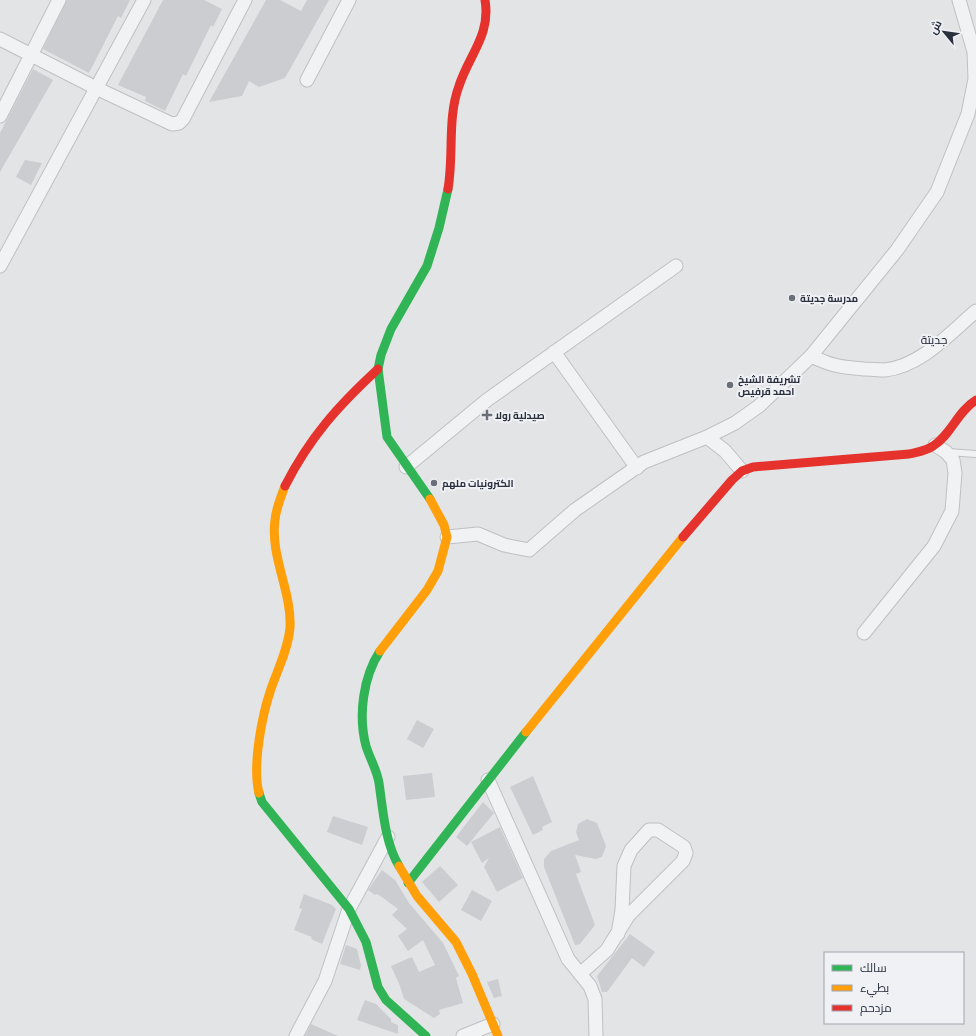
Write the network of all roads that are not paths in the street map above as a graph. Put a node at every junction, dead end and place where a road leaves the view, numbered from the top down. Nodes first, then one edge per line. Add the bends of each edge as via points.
1 (59, 0) edge
2 (144, 0) edge
3 (245, 0) edge
4 (349, 0) edge
5 (486, 0) edge
6 (959, 0) edge
7 (0, 39) edge
8 (30, 55) junction
9 (975, 65) edge
10 (307, 80) dead end
11 (96, 88) junction
12 (0, 116) edge
13 (0, 266) edge
14 (676, 266) dead end
15 (976, 310) edge
16 (554, 352) junction
17 (811, 356) junction
18 (378, 369) junction
19 (976, 400) edge
20 (707, 437) junction
21 (934, 445) junction
22 (946, 452) junction
23 (976, 454) edge
24 (406, 467) junction
25 (636, 468) junction
26 (742, 471) junction
27 (447, 537) junction
28 (864, 633) dead end
29 (488, 780) junction
30 (388, 837) junction
31 (408, 882) junction
32 (349, 909) junction
33 (618, 934) junction
34 (580, 974) junction
35 (495, 1030) edge
36 (296, 1036) edge
37 (426, 1036) edge
38 (463, 1036) edge
39 (596, 1036) edge

1 - 8 street
2 - 11 street
3 - 11 street via 179,123 172,124
4 - 10 street
5 - 18 street via 487,17 483,35 456,93 452,162 435,242 427,266 389,335 379,359
6 - 9 street via 974,52
7 - 8 street
8 - 11 street
8 - 12 street
9 - 17 street via 968,114 937,192 896,250
11 - 13 street
14 - 16 street
15 - 17 street via 922,356 885,370 833,366
16 - 24 street via 487,400
16 - 25 street
17 - 20 street via 759,406 735,423
18 - 24 street via 387,437
18 - 32 street via 337,407 317,433 292,473 279,501 274,536 290,624 288,641 269,697 257,759 257,783 262,802
19 - 21 street via 960,411 946,434
20 - 25 street via 662,454
20 - 26 street via 725,451
21 - 22 street
21 - 26 street via 908,454 753,466
22 - 23 lane
22 - 28 street via 953,460 955,473 952,511 934,546
24 - 27 street via 431,500 444,525
25 - 27 street via 575,510 529,550 504,545 478,534
26 - 29 street via 664,560
27 - 30 street via 438,571 427,590 384,644 367,678 363,726 366,746 376,772
29 - 31 street
29 - 34 street via 568,959
30 - 31 street
30 - 32 street
31 - 35 street via 456,942
32 - 36 street via 325,981
32 - 37 street via 366,942 378,986 386,1000
33 - 33 street via 628,916 683,861 686,853 684,847 658,830 649,830 626,859
33 - 34 street via 607,950
34 - 39 street via 590,986 595,999
35 - 38 street

